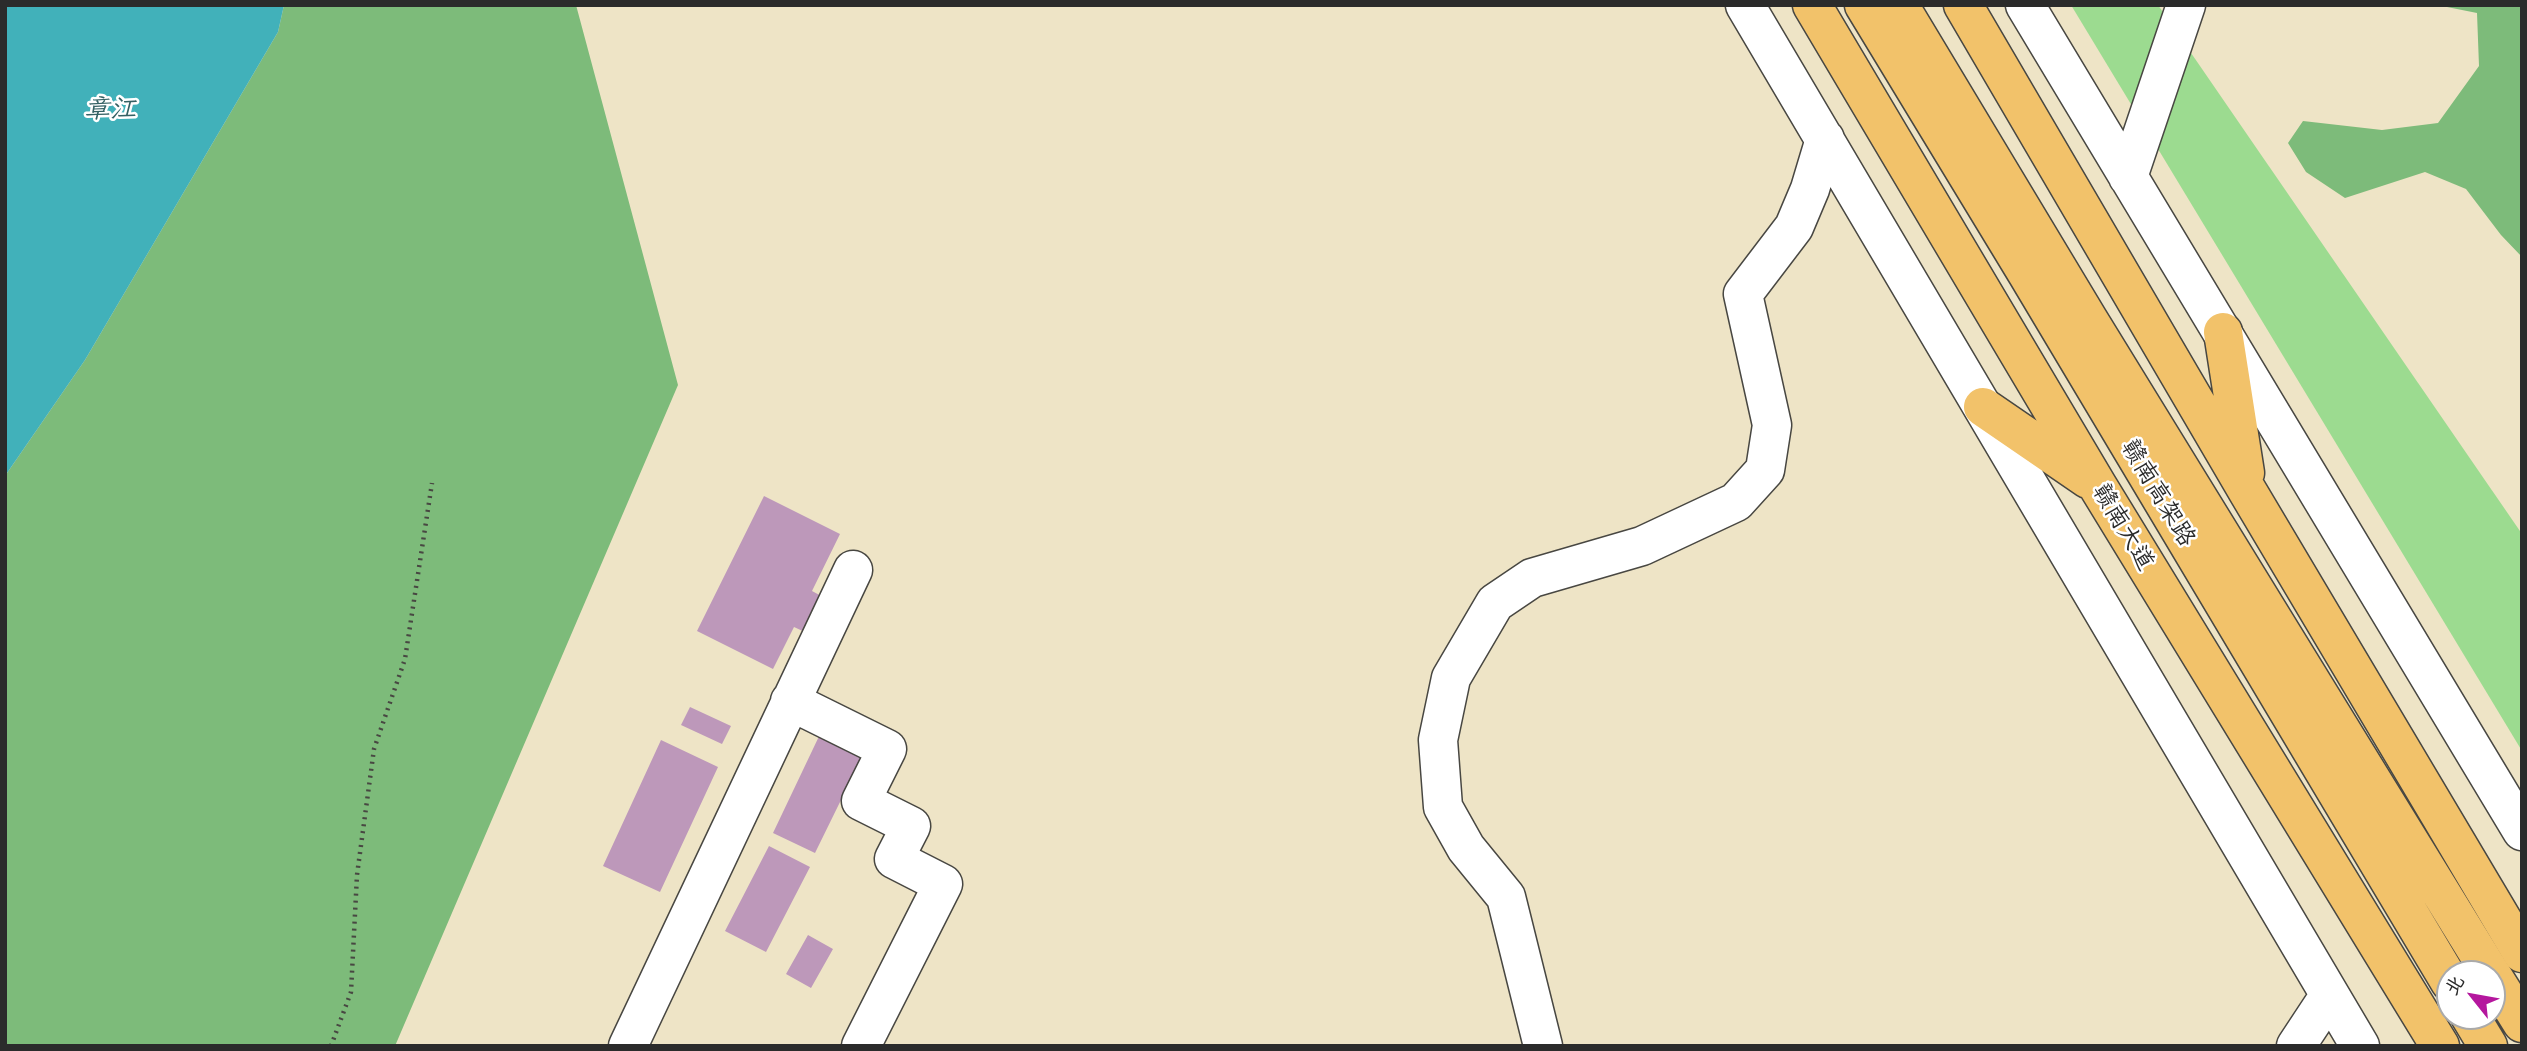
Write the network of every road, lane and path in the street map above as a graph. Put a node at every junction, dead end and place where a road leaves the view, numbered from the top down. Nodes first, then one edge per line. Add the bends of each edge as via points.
1 (1745, 5) edge
2 (1812, 5) edge
3 (1864, 5) edge
4 (1899, 5) edge
5 (1963, 5) edge
6 (2025, 5) edge
7 (2186, 5) edge
8 (1825, 139) junction
9 (2128, 177) junction
10 (2223, 332) junction
11 (1983, 407) junction
12 (432, 483) dead end
13 (2097, 485) junction
14 (2248, 492) junction
15 (853, 570) dead end
16 (790, 701) junction
17 (2522, 831) edge
18 (2522, 953) edge
19 (2437, 960) edge
20 (2483, 960) edge
21 (2329, 996) junction
22 (2506, 997) edge
23 (2522, 1023) edge
24 (2478, 1030) edge
25 (331, 1046) edge
26 (628, 1046) edge
27 (861, 1046) edge
28 (1543, 1046) edge
29 (2296, 1046) edge
30 (2360, 1046) edge
31 (2440, 1046) edge
32 (2488, 1046) edge

1 - 8 street
2 - 13 main road, 赣南大道
3 - 19 main road, 赣南高架路
4 - 20 main road, 赣南高架路
5 - 14 main road
6 - 9 street
7 - 9 street
8 - 11 street
8 - 28 street via 1794,227 1743,295 1772,425 1765,470 1736,502 1642,546 1532,578 1495,603 1451,678 1438,740 1443,807 1466,848 1506,897
9 - 10 street
10 - 14 main road
10 - 17 street
11 - 13 main road
11 - 21 street
12 - 25 path via 405,659 374,749 357,876 351,992
13 - 31 main road, 赣南大道
14 - 18 main road
15 - 16 street
16 - 26 street
16 - 27 street via 887,749 860,801 911,826 894,859 943,884
21 - 29 street
21 - 30 street
22 - 23 main road, 赣南高架路
24 - 32 main road

